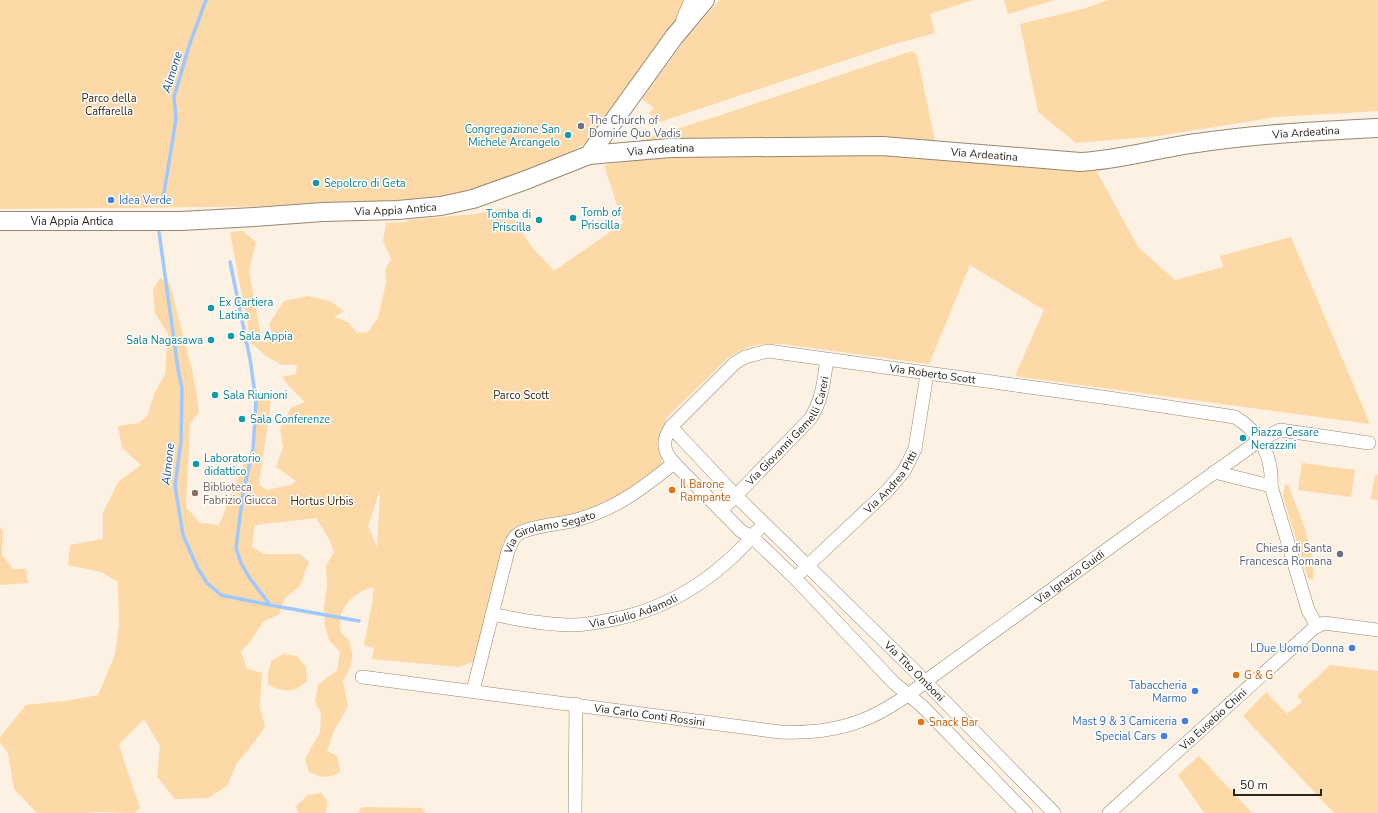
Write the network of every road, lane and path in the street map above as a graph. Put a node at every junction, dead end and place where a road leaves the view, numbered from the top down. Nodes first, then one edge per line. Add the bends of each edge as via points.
1 (691, 0) edge
2 (705, 0) edge
3 (674, 37) junction
4 (1378, 128) edge
5 (590, 155) junction
6 (0, 221) edge
7 (827, 360) junction
8 (927, 374) junction
9 (671, 427) junction
10 (1260, 440) junction
11 (1370, 443) dead end
12 (674, 463) junction
13 (1214, 472) junction
14 (1271, 486) junction
15 (736, 496) junction
16 (721, 510) junction
17 (764, 523) junction
18 (752, 536) junction
19 (808, 566) junction
20 (795, 578) junction
21 (492, 614) junction
22 (1317, 626) junction
23 (1378, 630) edge
24 (362, 677) dead end
25 (926, 682) junction
26 (473, 691) junction
27 (908, 696) junction
28 (576, 704) junction
29 (575, 813) edge
30 (1026, 813) edge
31 (1054, 813) edge
32 (1110, 813) edge

1 - 3 street
2 - 3 street
3 - 5 street
4 - 5 street, Via Ardeatina via 1196,142 1107,160 1080,162 882,146 670,148
5 - 6 street, Via Appia Antica via 473,199 441,206 181,221
7 - 8 street, Via Roberto Scott
7 - 9 street, Via Roberto Scott via 768,351 744,356
7 - 15 street, Via Giovanni Gemelli Careri via 821,398 815,412
8 - 10 street, Via Roberto Scott via 1235,417 1249,426
8 - 19 street, Via Andrea Pitti via 915,449 904,471 887,491
9 - 12 street, Via Tito Omboni via 664,445
9 - 15 street, Via Tito Omboni
10 - 11 street via 1280,430
10 - 13 street
10 - 14 street via 1272,470
12 - 16 street, Via Tito Omboni
12 - 21 street, Via Girolamo Segato via 634,494 597,513 568,522 525,530 516,536 508,551
13 - 14 street
13 - 25 street, Via Ignazio Guidi
14 - 22 street via 1308,610
15 - 16 street
15 - 17 street, Via Tito Omboni
16 - 18 street, Via Tito Omboni via 741,531
17 - 18 street
17 - 19 street, Via Tito Omboni
18 - 20 street, Via Tito Omboni
18 - 21 street, Via Giulio Adamoli via 724,566 702,582 671,600 632,615 574,625 532,622
19 - 20 street
19 - 25 street, Via Tito Omboni
20 - 27 street, Via Tito Omboni
21 - 26 street, Via Girolamo Segato
22 - 23 street via 1324,623
22 - 32 street, Via Eusebio Chini
24 - 26 street, Via Carlo Conti Rossini
25 - 27 street, Via Carlo Conti Rossini
25 - 31 street, Via Tito Omboni
26 - 28 street, Via Carlo Conti Rossini
27 - 28 street, Via Carlo Conti Rossini via 879,714 851,725 808,732 766,730
27 - 30 street, Via Tito Omboni via 922,706
28 - 29 street

